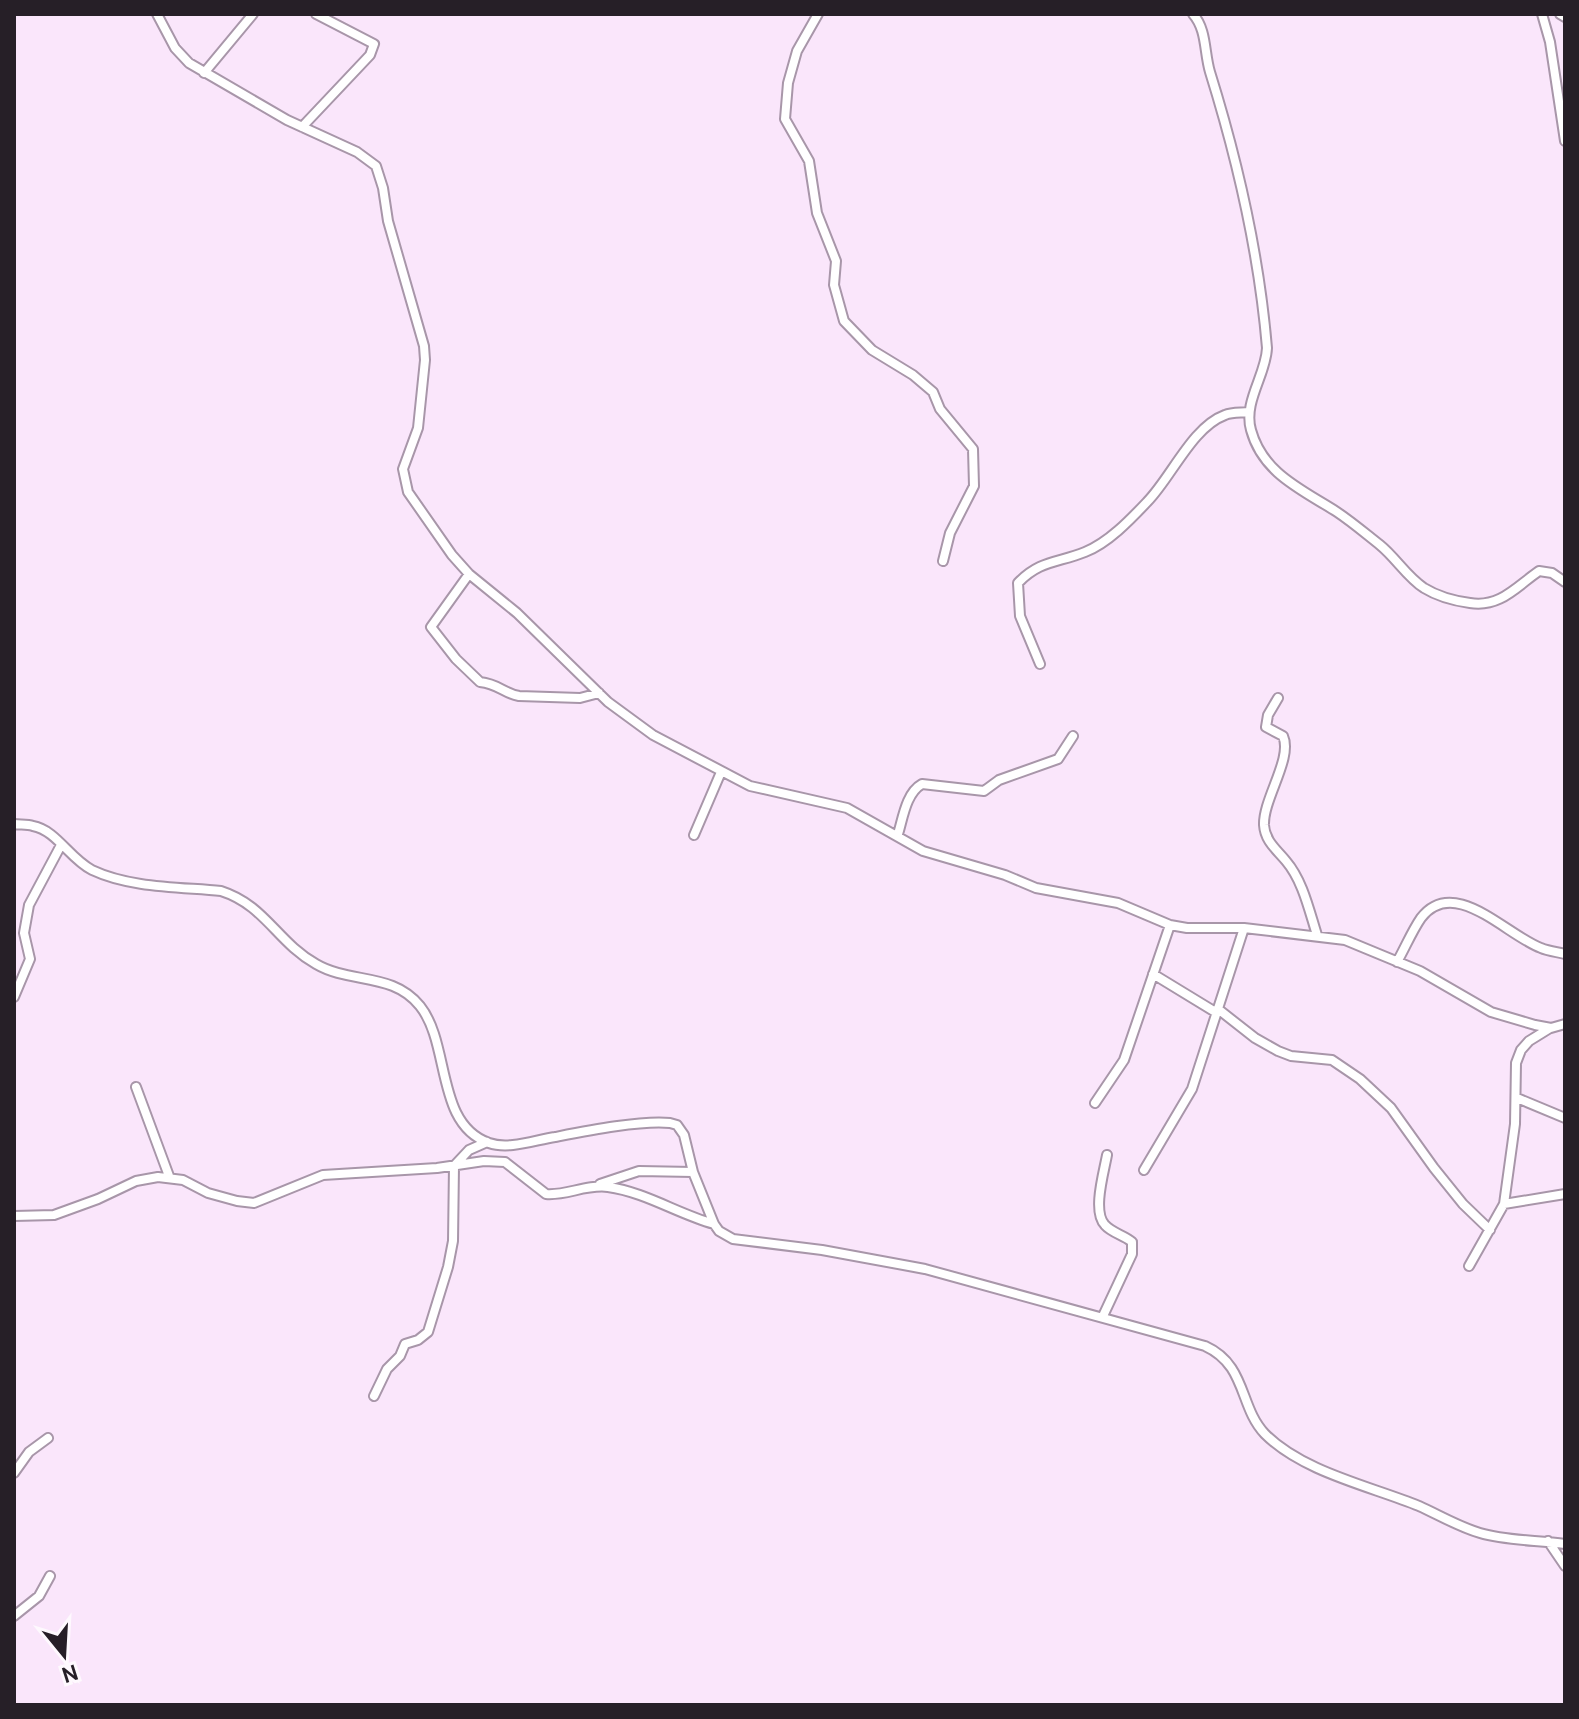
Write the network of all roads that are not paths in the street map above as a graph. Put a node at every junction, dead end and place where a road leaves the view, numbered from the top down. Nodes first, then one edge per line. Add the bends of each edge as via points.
1 (157, 14) edge
2 (253, 14) edge
3 (316, 14) edge
4 (818, 14) edge
5 (1193, 14) edge
6 (1542, 14) edge
7 (204, 73) junction
8 (302, 127) junction
9 (1565, 141) edge
10 (1249, 412) junction
11 (943, 561) dead end
12 (469, 574) junction
13 (1565, 582) edge
14 (1040, 664) dead end
15 (599, 693) junction
16 (1278, 698) dead end
17 (1073, 736) dead end
18 (721, 772) junction
19 (14, 824) edge
20 (898, 834) junction
21 (694, 835) dead end
22 (61, 845) junction
23 (1170, 925) junction
24 (1244, 928) junction
25 (1317, 935) junction
26 (1565, 954) edge
27 (1397, 962) junction
28 (1153, 974) junction
29 (14, 997) edge
30 (1218, 1011) junction
31 (1565, 1024) edge
32 (1551, 1028) junction
33 (136, 1087) dead end
34 (1517, 1098) junction
35 (1095, 1103) dead end
36 (1565, 1118) edge
37 (487, 1142) junction
38 (1107, 1155) dead end
39 (454, 1166) junction
40 (1144, 1170) dead end
41 (693, 1172) junction
42 (169, 1176) junction
43 (594, 1187) junction
44 (1565, 1194) edge
45 (1504, 1204) junction
46 (14, 1216) edge
47 (714, 1224) junction
48 (1490, 1230) junction
49 (1469, 1266) dead end
50 (1103, 1316) junction
51 (374, 1396) dead end
52 (48, 1438) dead end
53 (14, 1473) edge
54 (1548, 1541) junction
55 (1565, 1544) edge
56 (1565, 1566) edge
57 (50, 1576) dead end
58 (14, 1616) edge

1 - 7 street via 175,48
2 - 7 street
3 - 8 street via 374,44 370,55
4 - 11 street via 797,51 785,119 809,161 817,213 836,261 834,285 844,321 872,350 933,392 940,409 973,449 974,486 950,533
5 - 10 street via 1203,31 1258,264 1267,359
6 - 9 street
7 - 8 street
8 - 12 street via 357,152 376,166 380,176 424,346 418,428 403,480
10 - 13 street via 1251,431 1280,476 1360,529 1424,588 1473,604 1506,597 1539,571
10 - 14 street via 1215,420 1147,503 1106,540 1037,566 1018,583 1020,616
12 - 15 street
12 - 15 street via 431,627 480,682 519,696 580,698
15 - 18 street via 653,735
16 - 25 street via 1266,727 1283,736 1285,743 1265,809 1265,834 1296,874
17 - 20 street via 1058,759 999,780 984,791 916,787
18 - 20 street via 764,790 847,808
18 - 21 street
19 - 22 street via 46,831
20 - 23 street via 923,851 1036,888 1118,903
22 - 29 street via 29,905 24,924 30,959
22 - 37 street via 94,871 123,880 235,896 256,908 290,946 317,965 379,980 407,993 435,1033 452,1104 461,1120
23 - 24 street
23 - 28 street
24 - 25 street
24 - 30 street
25 - 27 street via 1354,943
26 - 27 street via 1540,948 1483,914 1448,902 1422,917
27 - 32 street via 1491,1012
28 - 30 street
28 - 35 street via 1124,1060
30 - 40 street via 1192,1089
30 - 48 street via 1278,1051 1332,1060 1360,1079 1391,1108 1463,1204
31 - 32 street
32 - 34 street via 1521,1050 1515,1073
33 - 42 street
34 - 36 street
34 - 45 street
37 - 39 street via 469,1150
37 - 41 street via 518,1144 670,1123 684,1135
38 - 50 street via 1100,1217 1132,1242 1132,1254
39 - 42 street via 323,1175 254,1203 208,1193
39 - 43 street via 500,1161 551,1195
39 - 51 street via 453,1241 430,1328 424,1337 405,1344
41 - 43 street via 639,1171
41 - 47 street
42 - 46 street via 136,1181 54,1215
43 - 47 street via 621,1190
44 - 45 street
45 - 48 street
47 - 50 street via 733,1239 897,1263
48 - 49 street
50 - 54 street via 1216,1351 1241,1383 1259,1427 1300,1459 1478,1533
52 - 53 street
54 - 55 street
54 - 56 street
57 - 58 street via 39,1596

